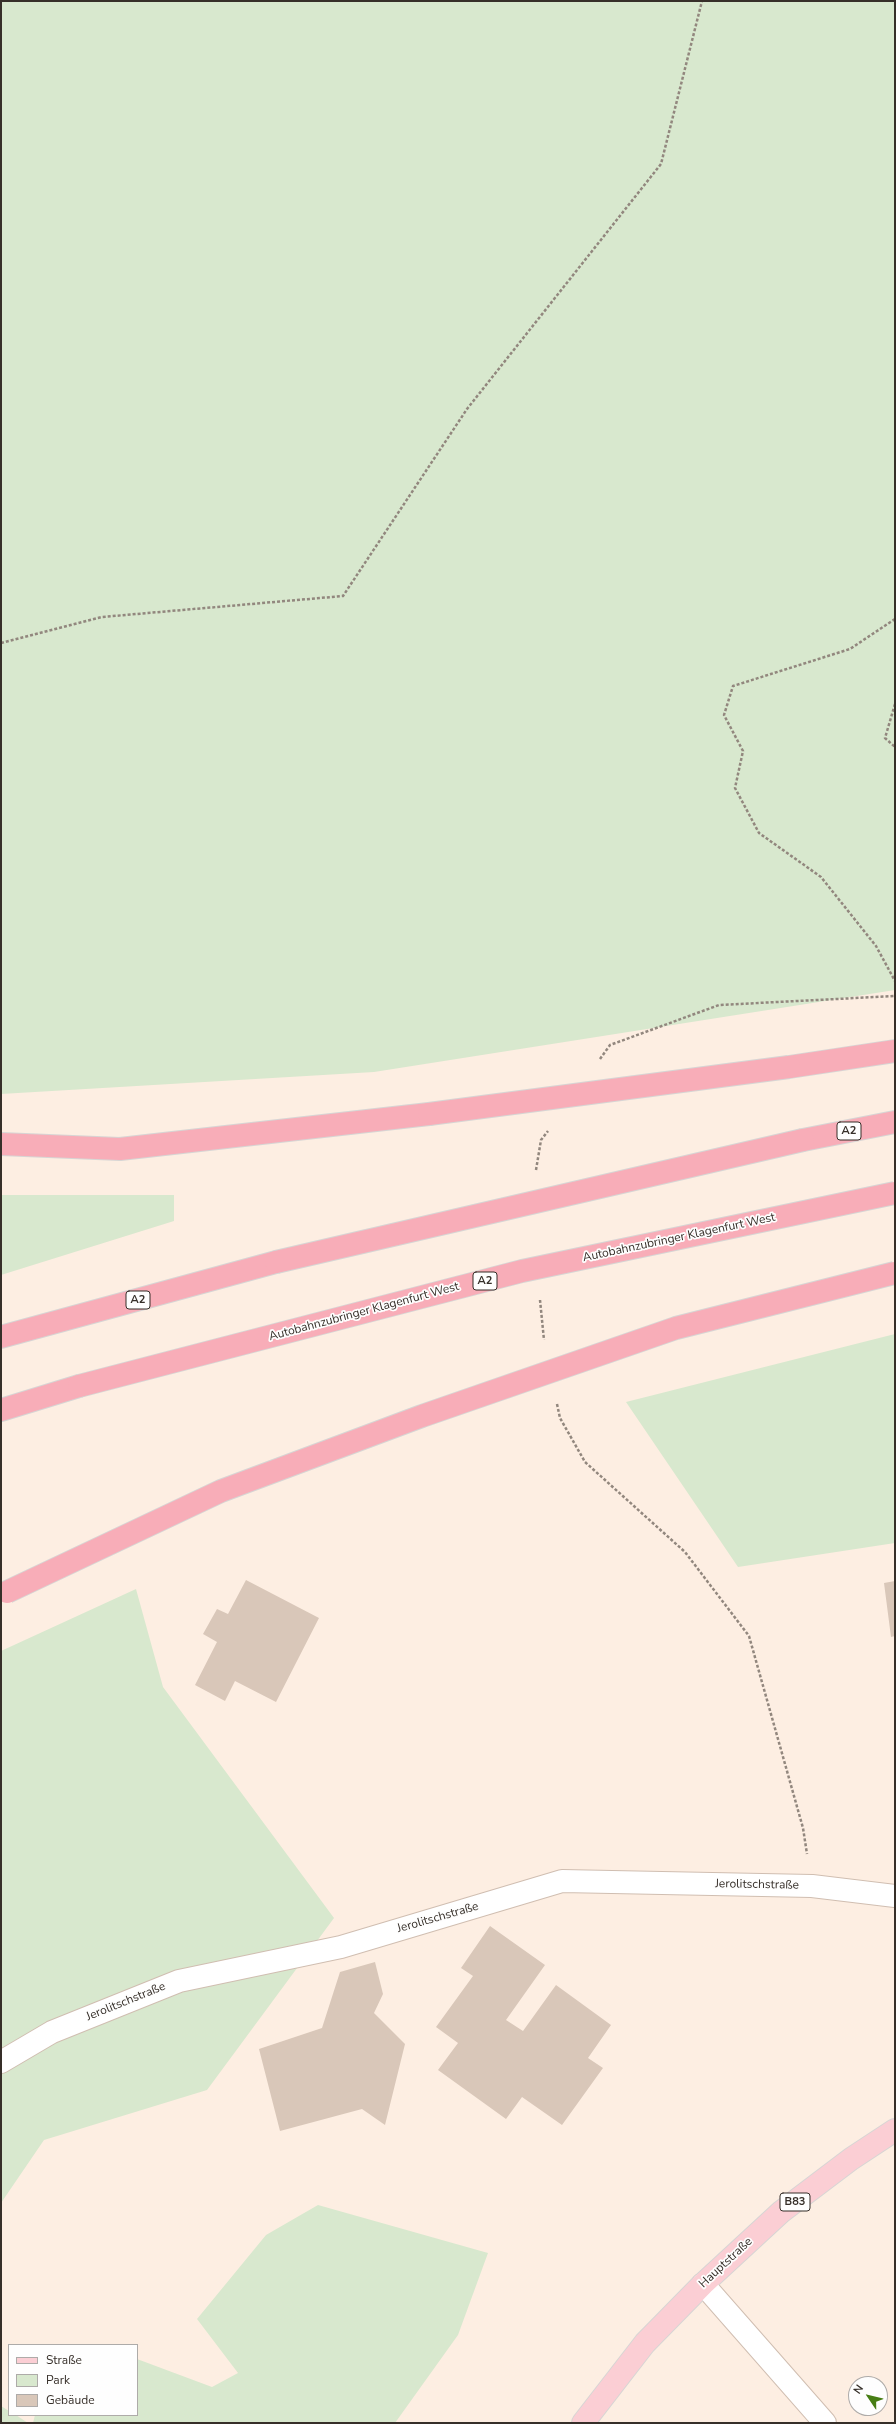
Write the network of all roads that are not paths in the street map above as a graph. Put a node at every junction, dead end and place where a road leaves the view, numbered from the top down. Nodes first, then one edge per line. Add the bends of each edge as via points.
1 (895, 1051) edge
2 (895, 1122) edge
3 (1, 1144) edge
4 (895, 1193) edge
5 (895, 1273) edge
6 (1, 1337) edge
7 (1, 1410) edge
8 (4, 1593) edge
9 (895, 1896) edge
10 (1, 2062) edge
11 (895, 2130) edge
12 (703, 2284) junction
13 (583, 2423) edge
14 (825, 2423) edge

1 - 3 highway, bridge via 429,1114 120,1150
2 - 6 highway, A2, bridge via 803,1140 276,1262
4 - 7 highway, Autobahnzubringer Klagenfurt West / A2, bridge via 522,1271 79,1386
5 - 8 highway, bridge via 676,1328 422,1416 220,1491
9 - 10 street, Jerolitschstraße via 812,1886 562,1881 342,1947 180,1981 52,2032
11 - 12 main road, Hauptstraße / B83 via 851,2159 781,2212
12 - 13 main road, Hauptstraße / B83 via 645,2343
12 - 14 street

